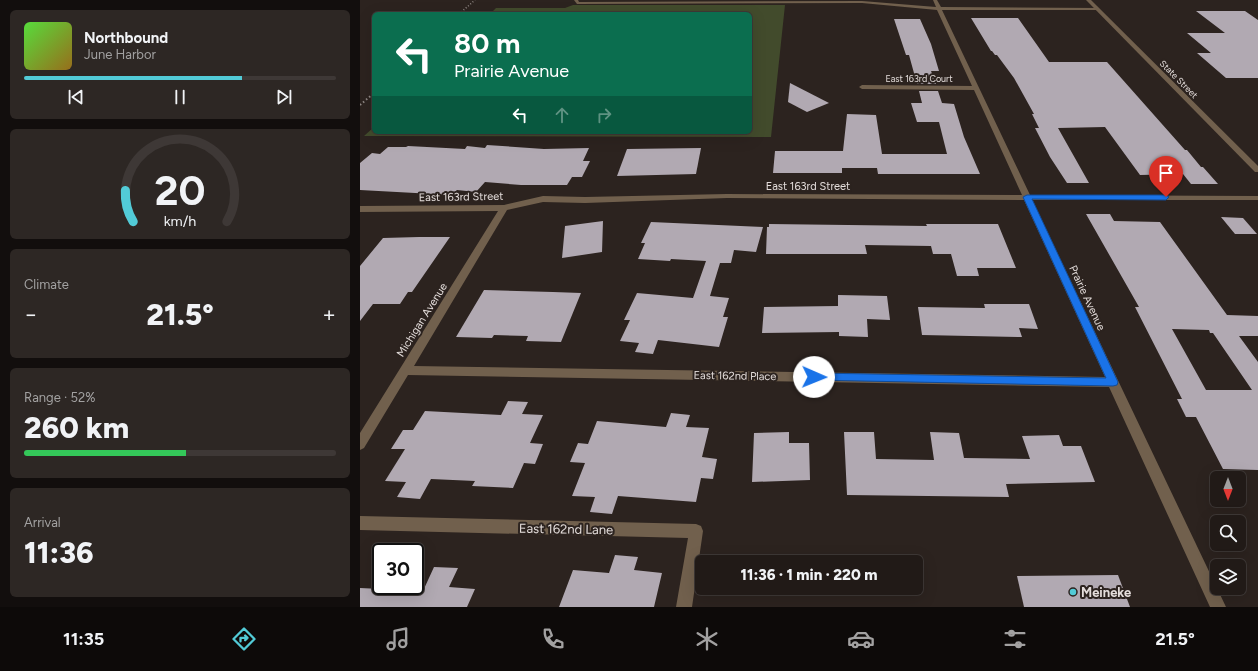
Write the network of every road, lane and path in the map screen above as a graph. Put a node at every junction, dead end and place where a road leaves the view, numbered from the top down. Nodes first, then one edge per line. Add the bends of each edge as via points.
1 (1088, 0) edge
2 (576, 1) edge
3 (709, 1) edge
4 (825, 1) edge
5 (937, 4) edge
6 (1097, 9) junction
7 (862, 87) dead end
8 (976, 88) junction
9 (1258, 170) edge
10 (1027, 197) junction
11 (1258, 198) edge
12 (504, 208) junction
13 (360, 209) edge
14 (405, 370) junction
15 (1113, 382) junction
16 (360, 444) edge
17 (360, 523) edge
18 (684, 607) edge
19 (1218, 607) edge

1 - 6 street, State Street
2 - 3 street
3 - 4 street
4 - 5 street via 862,2 896,7
5 - 6 street
5 - 8 street, Prairie Avenue
6 - 9 street, State Street
7 - 8 street, East 163rd Court
8 - 10 street, Prairie Avenue
10 - 11 street, East 163rd Street
10 - 12 street, East 163rd Street via 727,196 543,199
10 - 15 street, Prairie Avenue
12 - 13 street, East 163rd Street
12 - 14 street, Michigan Avenue
14 - 15 street, East 162nd Place
14 - 16 street, Michigan Avenue
15 - 19 street, Prairie Avenue
17 - 18 street, East 162nd Lane via 696,531

